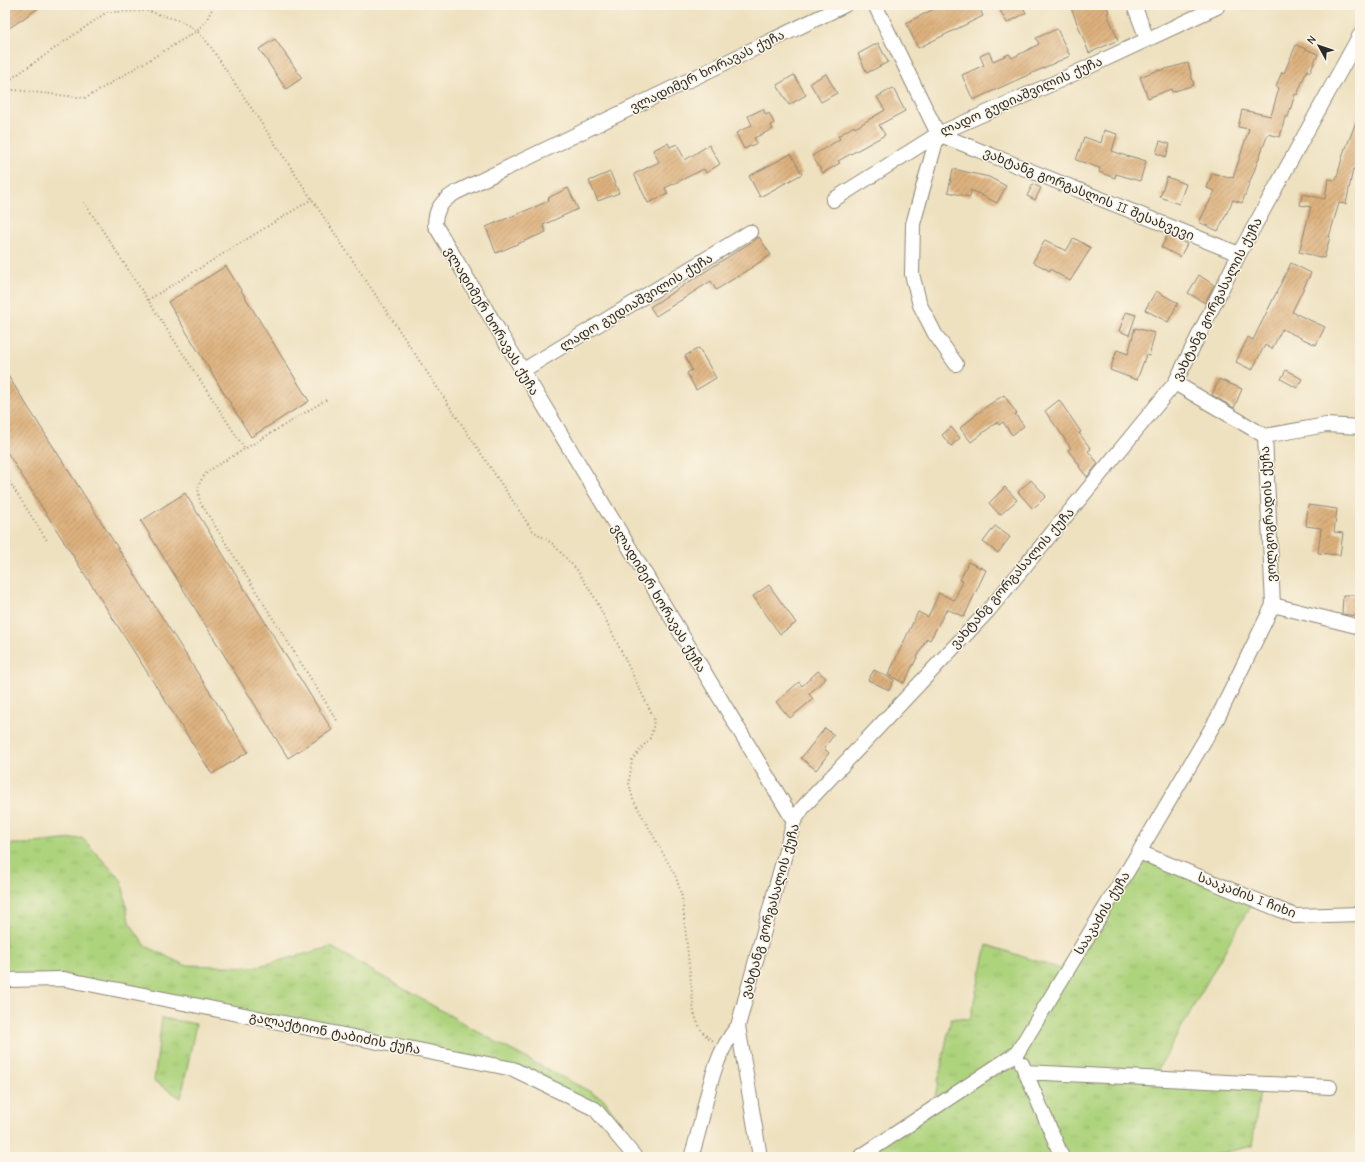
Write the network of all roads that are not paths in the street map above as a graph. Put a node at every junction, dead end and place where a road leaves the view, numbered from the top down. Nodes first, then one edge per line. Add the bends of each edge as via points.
1 (845, 5) edge
2 (875, 5) edge
3 (1134, 5) edge
4 (1217, 7) dead end
5 (1360, 36) edge
6 (1147, 38) junction
7 (938, 134) junction
8 (833, 200) dead end
9 (750, 232) dead end
10 (1240, 254) junction
11 (956, 364) dead end
12 (522, 371) junction
13 (1175, 384) junction
14 (1360, 427) edge
15 (1265, 436) junction
16 (1273, 605) junction
17 (1360, 627) edge
18 (794, 821) junction
19 (1139, 852) junction
20 (1360, 914) edge
21 (5, 980) edge
22 (738, 1026) junction
23 (1017, 1053) junction
24 (1025, 1072) junction
25 (1330, 1087) dead end
26 (634, 1157) edge
27 (691, 1157) edge
28 (760, 1157) edge
29 (860, 1157) edge
30 (1062, 1157) edge

1 - 12 street, ვლადიმერ ხორავას ქუჩა via 462,189 441,204 437,210 435,225
2 - 7 street
3 - 6 street
4 - 6 street, ლადო გუდიაშვილის ქუჩა
5 - 10 street, ვახტანგ გორგასალის ქუჩა
6 - 7 street, ლადო გუდიაშვილის ქუჩა via 1054,83
7 - 8 street, ლადო გუდიაშვილის ქუჩა
7 - 10 street, ვახტანგ გორგასლის II შესახვევი
7 - 11 street via 913,224 912,274 920,305 935,334
9 - 12 street, ლადო გუდიაშვილის ქუჩა
10 - 13 street, ვახტანგ გორგასალის ქუჩა
12 - 18 street, ვლადიმერ ხორავას ქუჩა
13 - 15 street, ვოლგოგრადის ქუჩა
13 - 18 street, ვახტანგ გორგასალის ქუჩა via 988,611 804,806
14 - 15 street via 1326,425
15 - 16 street, ვოლგოგრადის ქუჩა
16 - 17 street
16 - 19 street, სააკაძის ქუჩა via 1217,719
18 - 22 street, ვახტანგ გორგასალის ქუჩა
19 - 20 street, სააკაძის I ჩიხი via 1295,916
19 - 23 street, სააკაძის ქუჩა
21 - 26 street, გალაქტიონ ტაბიძის ქუჩა via 64,979 514,1069 595,1109
22 - 27 street via 725,1044 713,1077
22 - 28 street, ვახტანგ გორგასალის ქუჩა
23 - 24 street
23 - 29 street, სააკაძის ქუჩა
24 - 25 street
24 - 30 street

